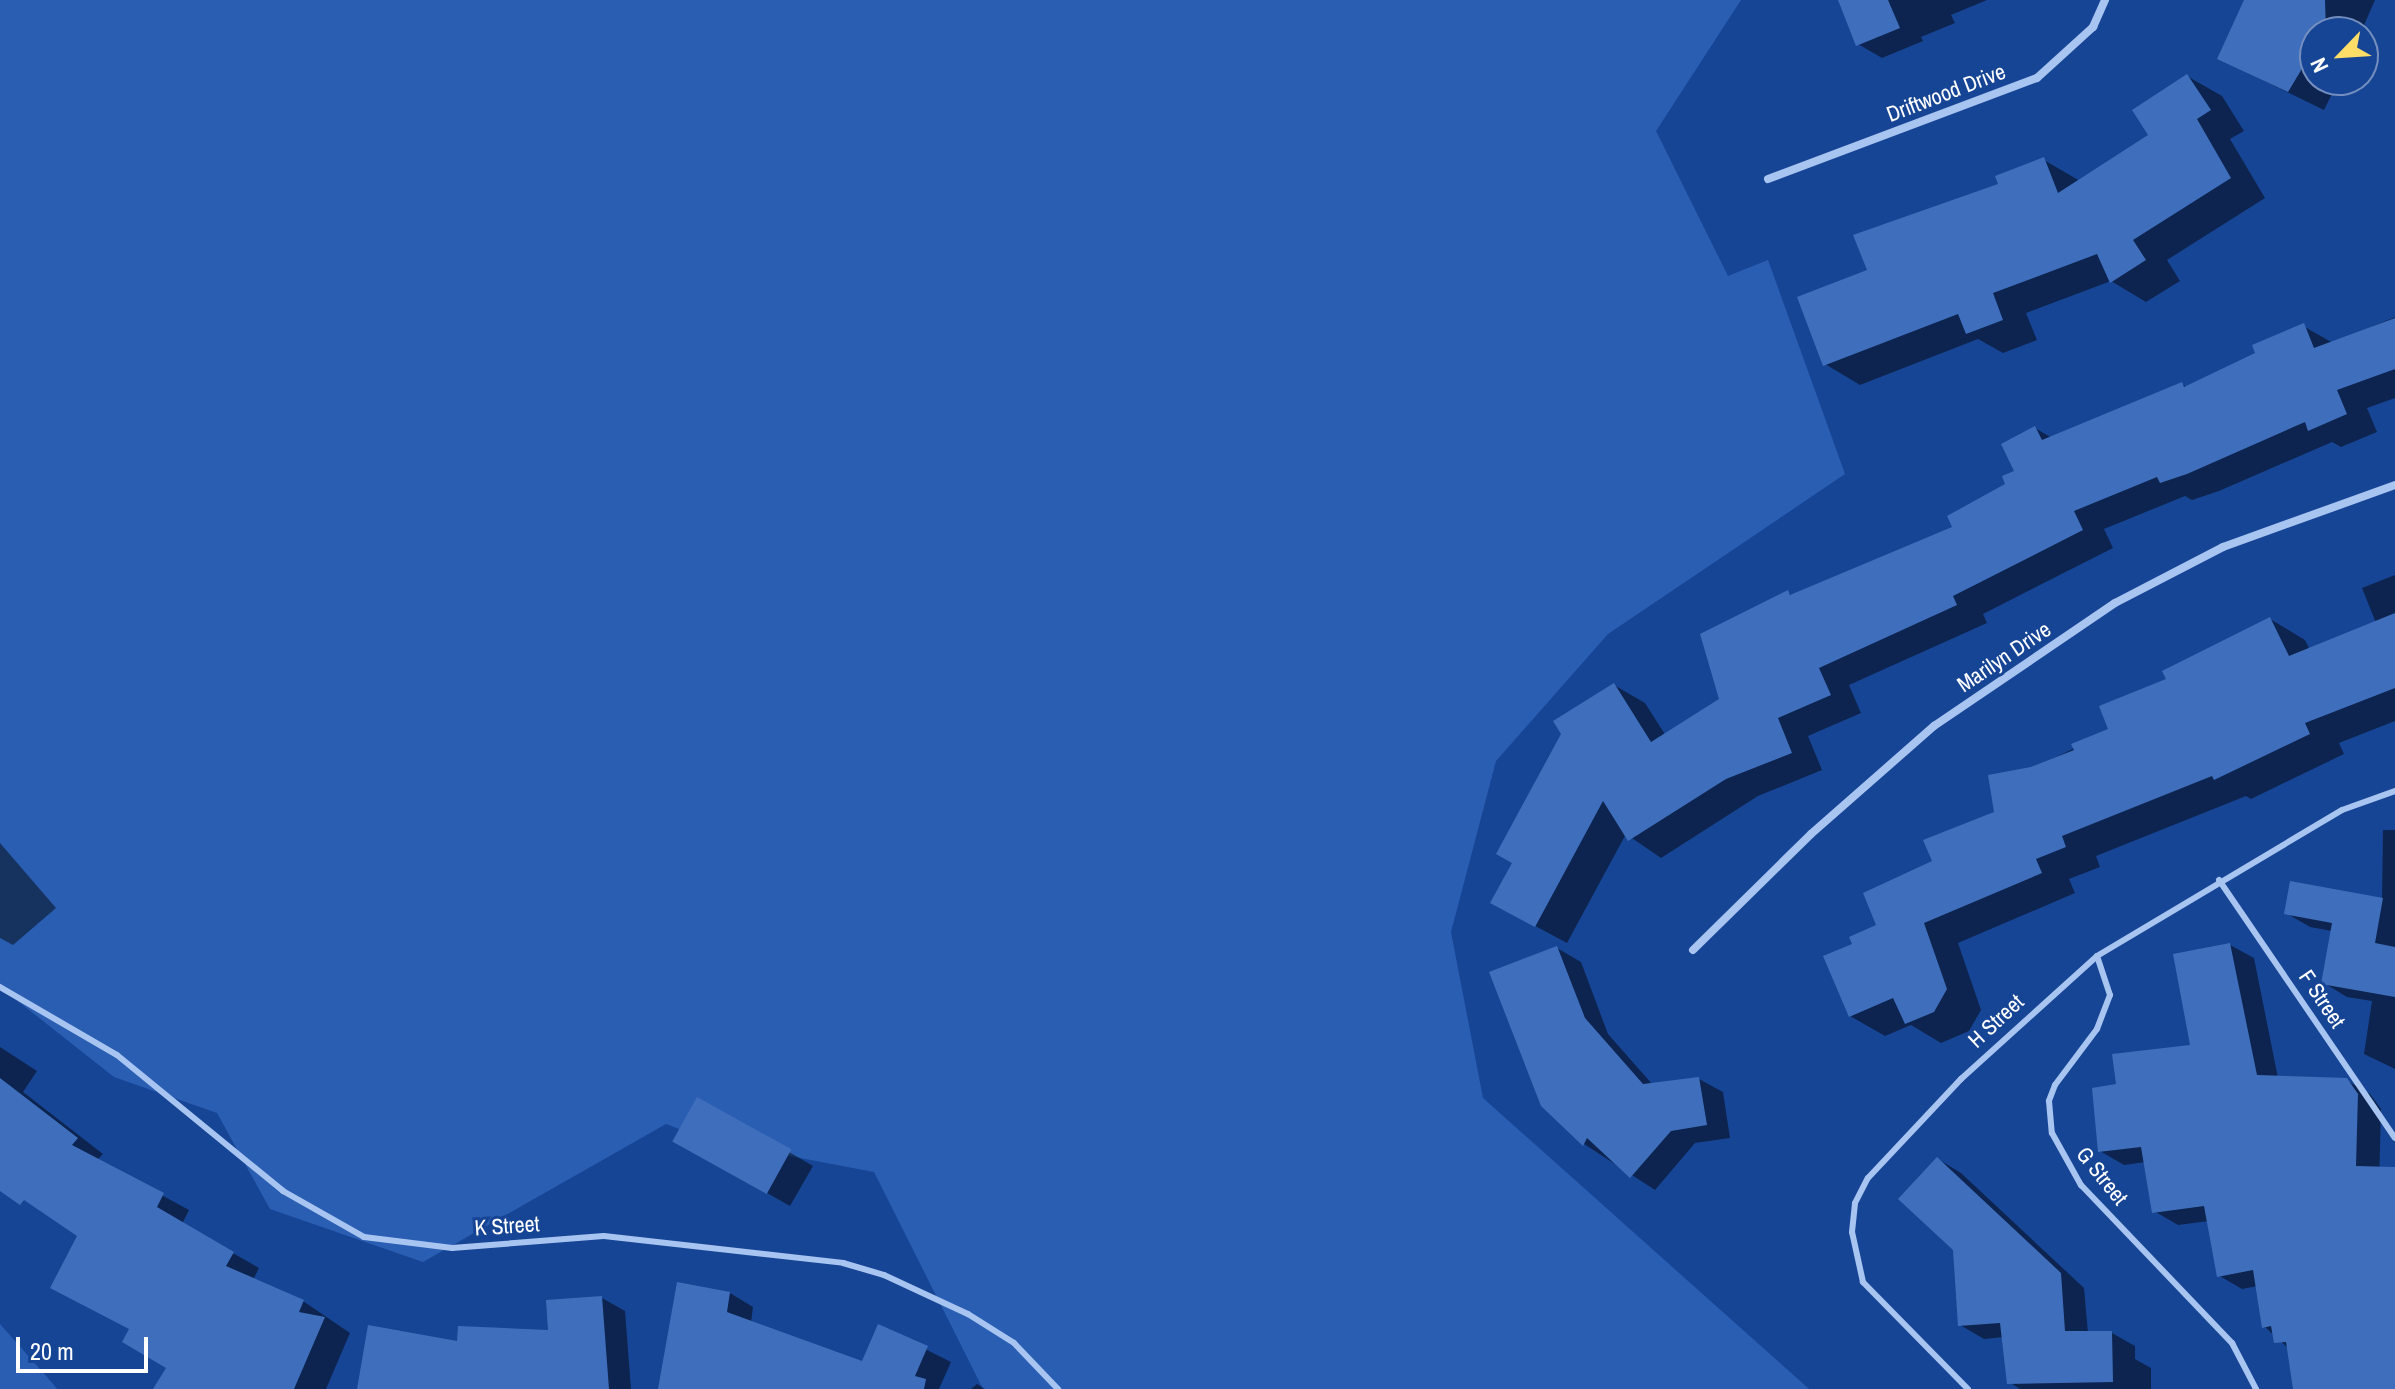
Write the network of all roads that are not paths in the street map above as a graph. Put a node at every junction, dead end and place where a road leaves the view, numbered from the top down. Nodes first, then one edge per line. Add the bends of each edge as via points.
1 (2105, 0) edge
2 (1768, 179) dead end
3 (2395, 485) edge
4 (2395, 791) edge
5 (2219, 880) junction
6 (1693, 950) dead end
7 (2097, 956) junction
8 (0, 987) edge
9 (2395, 1138) edge
10 (1058, 1389) edge
11 (1968, 1389) edge
12 (2256, 1389) edge

1 - 2 street, Driftwood Drive via 2093,27 2037,78
3 - 6 street, Marilyn Drive via 2223,547 2115,603 1934,726 1811,834
4 - 5 lane, H Street via 2342,810
5 - 7 lane, H Street
5 - 9 lane, F Street
7 - 11 lane, H Street via 1961,1079 1868,1178 1855,1203 1855,1258 1863,1282
7 - 12 lane, G Street via 2110,995 2097,1029 2055,1085 2049,1101 2052,1133 2081,1185 2215,1321
8 - 10 lane, K Street via 117,1055 283,1191 364,1237 452,1248 604,1236 843,1263 884,1275 968,1314 1014,1343

